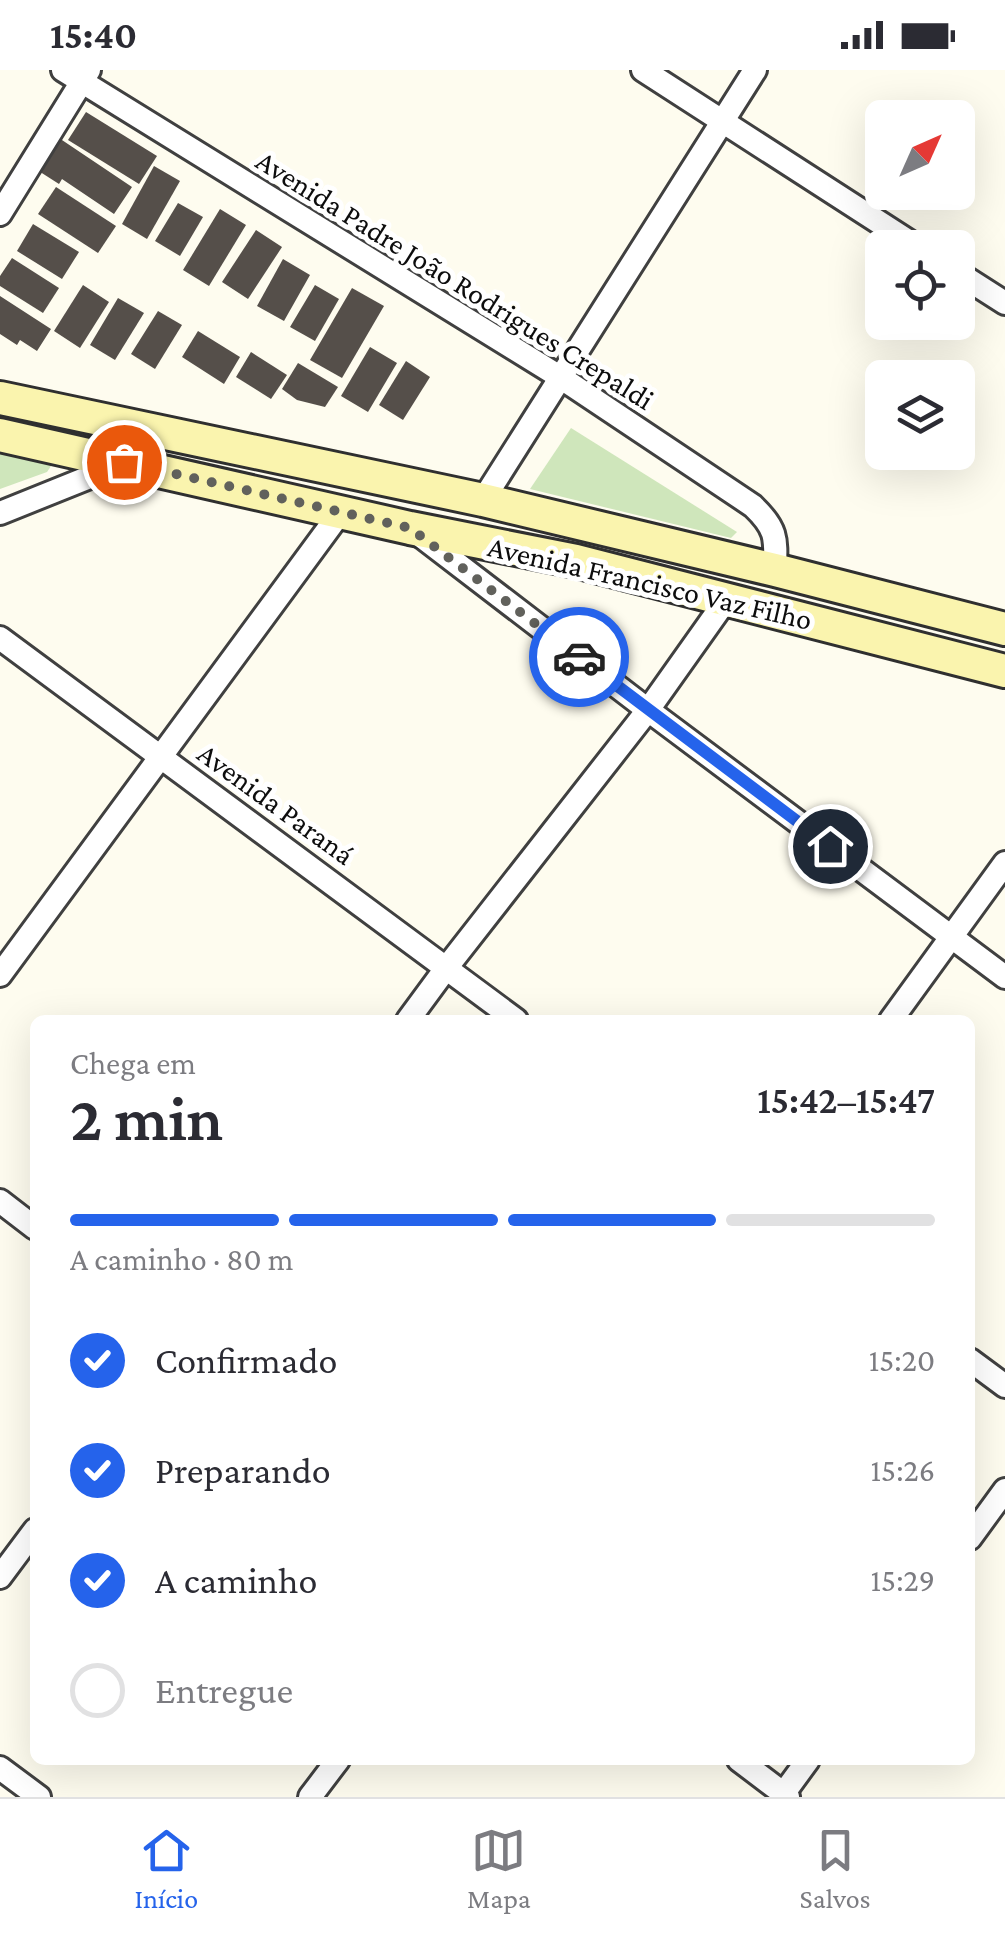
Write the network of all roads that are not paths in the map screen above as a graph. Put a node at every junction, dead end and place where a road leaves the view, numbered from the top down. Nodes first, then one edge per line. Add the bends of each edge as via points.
1 (643, 70) edge
2 (755, 70) edge
3 (78, 74) edge
4 (724, 121) junction
5 (0, 214) edge
6 (891, 230) edge
7 (975, 283) edge
8 (1005, 303) edge
9 (560, 378) junction
10 (0, 398) edge
11 (0, 435) edge
12 (124, 462) junction
13 (482, 500) junction
14 (340, 512) junction
15 (0, 514) edge
16 (410, 528) junction
17 (775, 570) junction
18 (726, 600) junction
19 (1005, 629) edge
20 (0, 638) edge
21 (1005, 670) edge
22 (648, 710) junction
23 (162, 757) junction
24 (1005, 863) edge
25 (951, 937) junction
26 (446, 968) junction
27 (0, 976) edge
28 (1005, 977) edge
29 (412, 1015) edge
30 (509, 1015) edge
31 (895, 1015) edge
32 (0, 1202) edge
33 (30, 1224) edge
34 (975, 1364) edge
35 (1005, 1386) edge
36 (1005, 1490) edge
37 (975, 1531) edge
38 (30, 1537) edge
39 (0, 1577) edge
40 (334, 1765) edge
41 (745, 1765) edge
42 (805, 1765) edge
43 (0, 1768) edge
44 (784, 1796) edge
45 (39, 1797) edge
46 (310, 1797) edge

1 - 4 street
2 - 4 street
3 - 5 street
3 - 9 street, Avenida Padre João Rodrigues Crepaldi
4 - 6 street
4 - 9 street
7 - 8 street
9 - 13 street
9 - 17 street, Avenida Padre João Rodrigues Crepaldi via 752,506 776,538
10 - 13 main road, Avenida Francisco Vaz Filho
11 - 12 main road, Avenida Francisco Vaz Filho
12 - 14 main road, Avenida Francisco Vaz Filho
12 - 15 street
13 - 17 main road, Avenida Francisco Vaz Filho
14 - 16 main road, Avenida Francisco Vaz Filho
14 - 23 street
16 - 18 main road, Avenida Francisco Vaz Filho
16 - 22 street
17 - 19 main road, Avenida Francisco Vaz Filho
18 - 21 main road, Avenida Francisco Vaz Filho
18 - 22 street
20 - 23 street, Avenida Paraná
22 - 25 street
22 - 26 street
23 - 26 street, Avenida Paraná
23 - 27 street
24 - 25 street
25 - 28 street
25 - 31 street
26 - 29 street
26 - 30 street, Avenida Paraná
32 - 33 street
34 - 35 street
36 - 37 street
38 - 39 street
40 - 46 street
41 - 44 street
42 - 44 street
43 - 45 street

